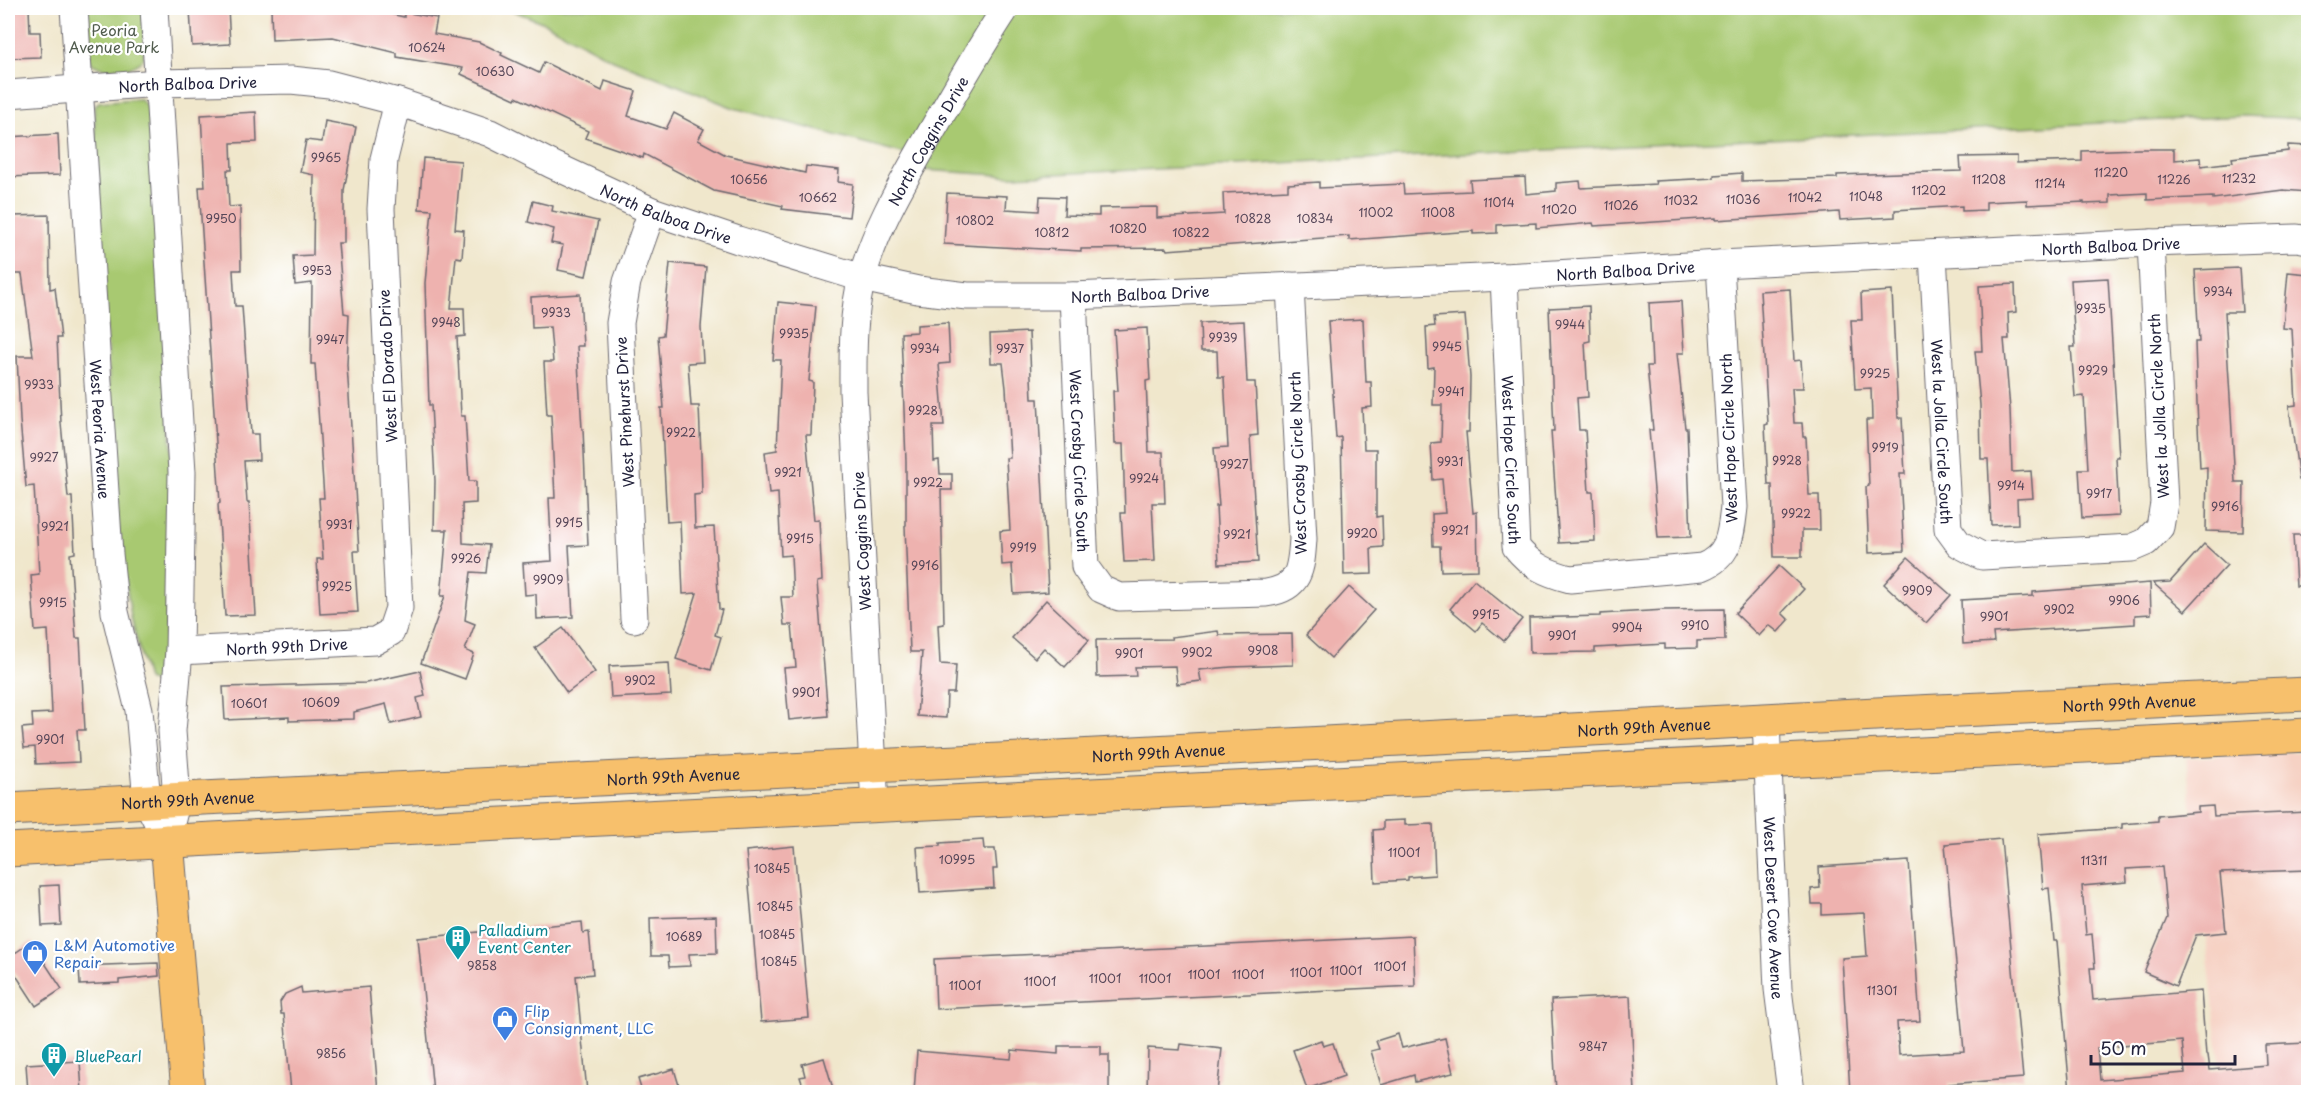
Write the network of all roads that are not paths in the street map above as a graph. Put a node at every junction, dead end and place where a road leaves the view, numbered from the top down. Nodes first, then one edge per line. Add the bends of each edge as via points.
1 (74, 8) edge
2 (154, 8) edge
3 (1006, 8) edge
4 (159, 83) junction
5 (79, 89) junction
6 (8, 94) edge
7 (398, 102) junction
8 (652, 211) junction
9 (2308, 240) edge
10 (2151, 243) junction
11 (1933, 254) junction
12 (1720, 264) junction
13 (1504, 277) junction
14 (862, 278) junction
15 (1290, 286) junction
16 (1073, 296) junction
17 (2054, 553) joint
18 (1636, 575) joint
19 (1204, 595) joint
20 (634, 619) dead end
21 (391, 632) joint
22 (179, 651) junction
23 (2308, 694) edge
24 (2017, 708) junction
25 (1766, 722) junction
26 (2308, 735) edge
27 (2019, 750) junction
28 (1768, 761) junction
29 (874, 766) junction
30 (585, 779) junction
31 (162, 800) junction
32 (875, 806) junction
33 (8, 809) edge
34 (587, 820) junction
35 (166, 841) junction
36 (8, 850) edge
37 (188, 1092) edge
38 (1791, 1092) edge

1 - 5 street, West Peoria Avenue
2 - 4 street, West Peoria Avenue
3 - 14 street, North Coggins Drive via 892,201
4 - 5 street, North Balboa Drive
4 - 7 street, North Balboa Drive via 329,84
4 - 22 street, West Peoria Avenue via 182,472
5 - 6 street, North Balboa Drive
5 - 31 street, West Peoria Avenue via 115,612
7 - 8 street, North Balboa Drive via 490,133
7 - 21 street, West El Dorado Drive via 384,159 381,209 399,608
8 - 14 street, North Balboa Drive
8 - 20 street, West Pinehurst Drive via 627,282 620,323
9 - 10 street, North Balboa Drive
10 - 11 street, North Balboa Drive
10 - 17 street, West la Jolla Circle North via 2164,503 2160,527 2146,542 2132,548
11 - 12 street, North Balboa Drive
11 - 17 street, West la Jolla Circle South via 1948,529 1959,544 1982,556
12 - 13 street, North Balboa Drive
12 - 18 street, West Hope Circle North via 1734,507 1732,531 1715,562
13 - 15 street, North Balboa Drive
13 - 18 street, West Hope Circle South via 1516,547 1526,560 1549,574 1570,579
14 - 16 street, North Balboa Drive via 967,296
14 - 29 street, West Coggins Drive via 852,339 853,392
15 - 16 street, North Balboa Drive
15 - 19 street, West Crosby Circle North via 1303,539 1298,572 1281,591
16 - 19 street, West Crosby Circle South via 1085,567 1101,589 1119,597
21 - 22 street, North 99th Drive via 375,641
22 - 31 street, West Peoria Avenue
23 - 24 main road, North 99th Avenue
24 - 25 main road, North 99th Avenue
24 - 27 main road
25 - 28 street, West Desert Cove Avenue
25 - 29 main road, North 99th Avenue
26 - 27 main road
27 - 28 main road
28 - 32 main road
28 - 38 street, West Desert Cove Avenue via 1778,989
29 - 30 main road, North 99th Avenue
29 - 32 street, West Coggins Drive
30 - 31 main road, North 99th Avenue
30 - 34 main road
31 - 33 main road, North 99th Avenue
31 - 35 street, West Peoria Avenue
32 - 34 main road
34 - 35 main road
35 - 36 main road
35 - 37 main road, West Peoria Avenue

